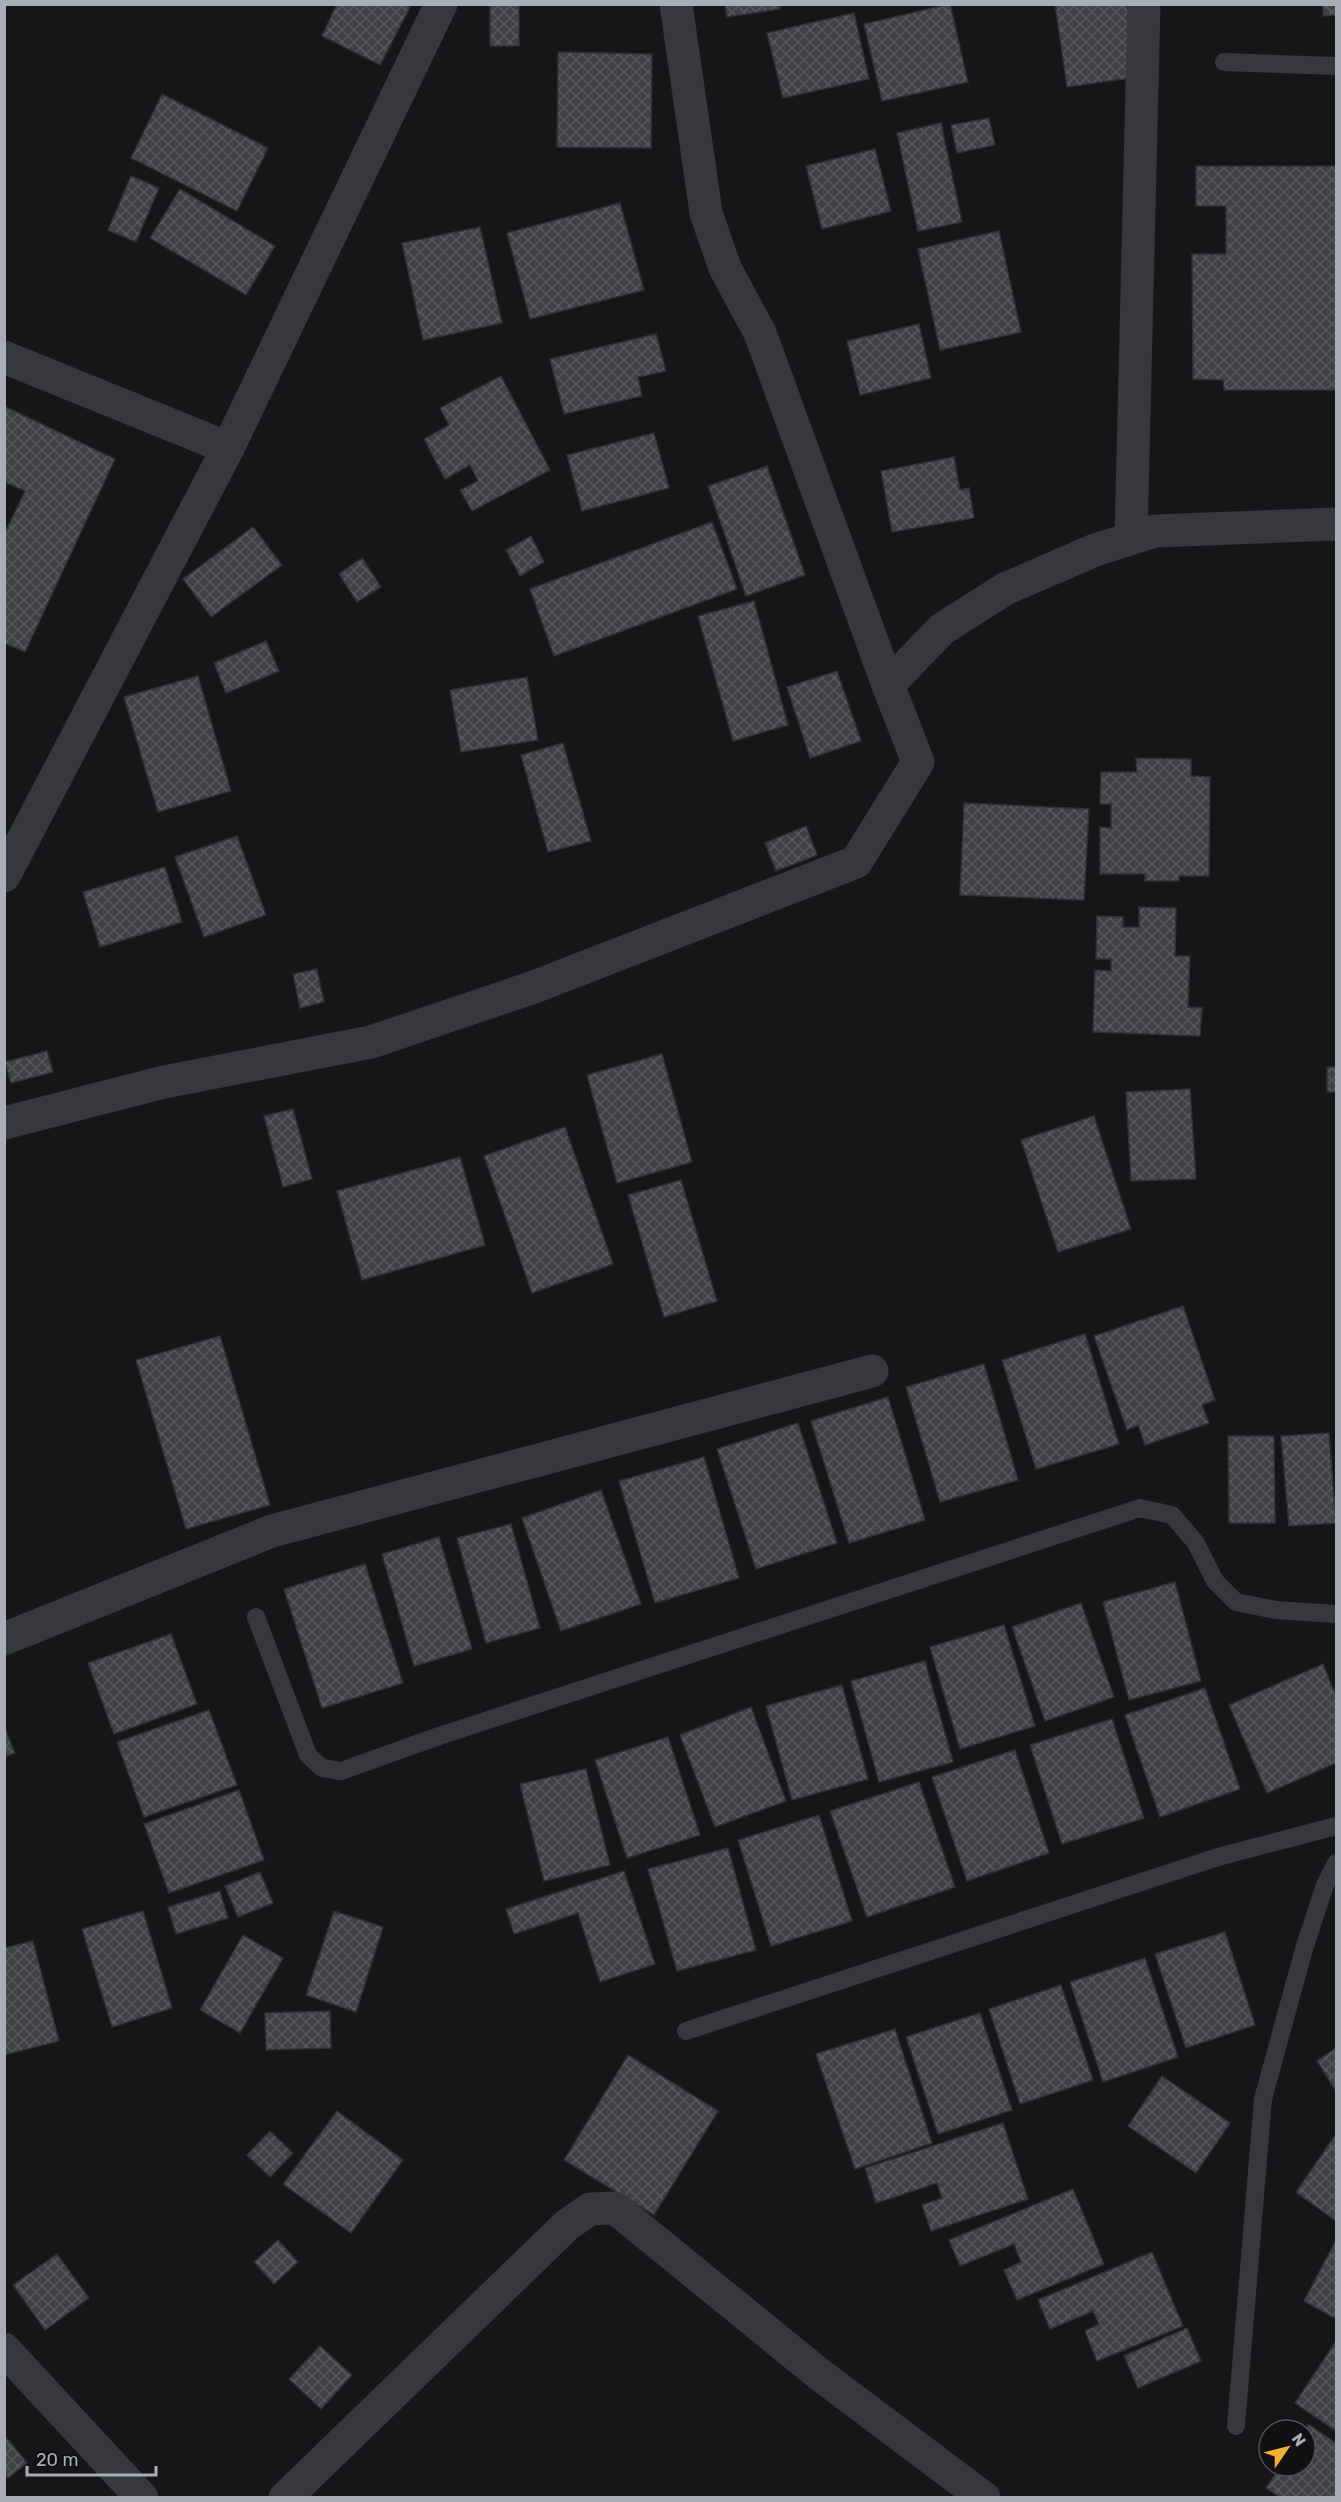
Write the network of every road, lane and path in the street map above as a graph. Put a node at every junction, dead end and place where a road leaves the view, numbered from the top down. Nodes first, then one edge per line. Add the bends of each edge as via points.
1 (441, 4) edge
2 (676, 4) edge
3 (1144, 4) edge
4 (1224, 62) dead end
5 (1336, 66) edge
6 (4, 357) edge
7 (228, 448) junction
8 (1336, 524) edge
9 (1131, 538) junction
10 (888, 685) junction
11 (4, 876) edge
12 (4, 1123) edge
13 (872, 1371) dead end
14 (1336, 1614) edge
15 (256, 1617) dead end
16 (4, 1639) edge
17 (1336, 1826) edge
18 (1336, 1863) edge
19 (686, 2031) dead end
20 (4, 2349) edge
21 (1236, 2426) dead end
22 (142, 2498) edge
23 (285, 2498) edge
24 (984, 2498) edge

1 - 7 street
2 - 10 street via 706,213 725,268 760,333
3 - 9 street
4 - 5 lane
6 - 7 street
7 - 11 street
8 - 9 street via 1155,531
9 - 10 street via 1005,589 942,629
10 - 12 street via 918,762 856,862 534,987 371,1042 164,1082
13 - 16 street via 272,1531
14 - 15 lane via 1275,1610 1236,1602 1215,1581 1196,1542 1172,1515 1140,1508 439,1736 341,1772 322,1768 308,1755
17 - 19 lane via 1218,1857
18 - 21 lane via 1324,1885 1304,1949 1263,2099
20 - 22 street
23 - 24 street via 567,2225 590,2209 615,2208 819,2374

